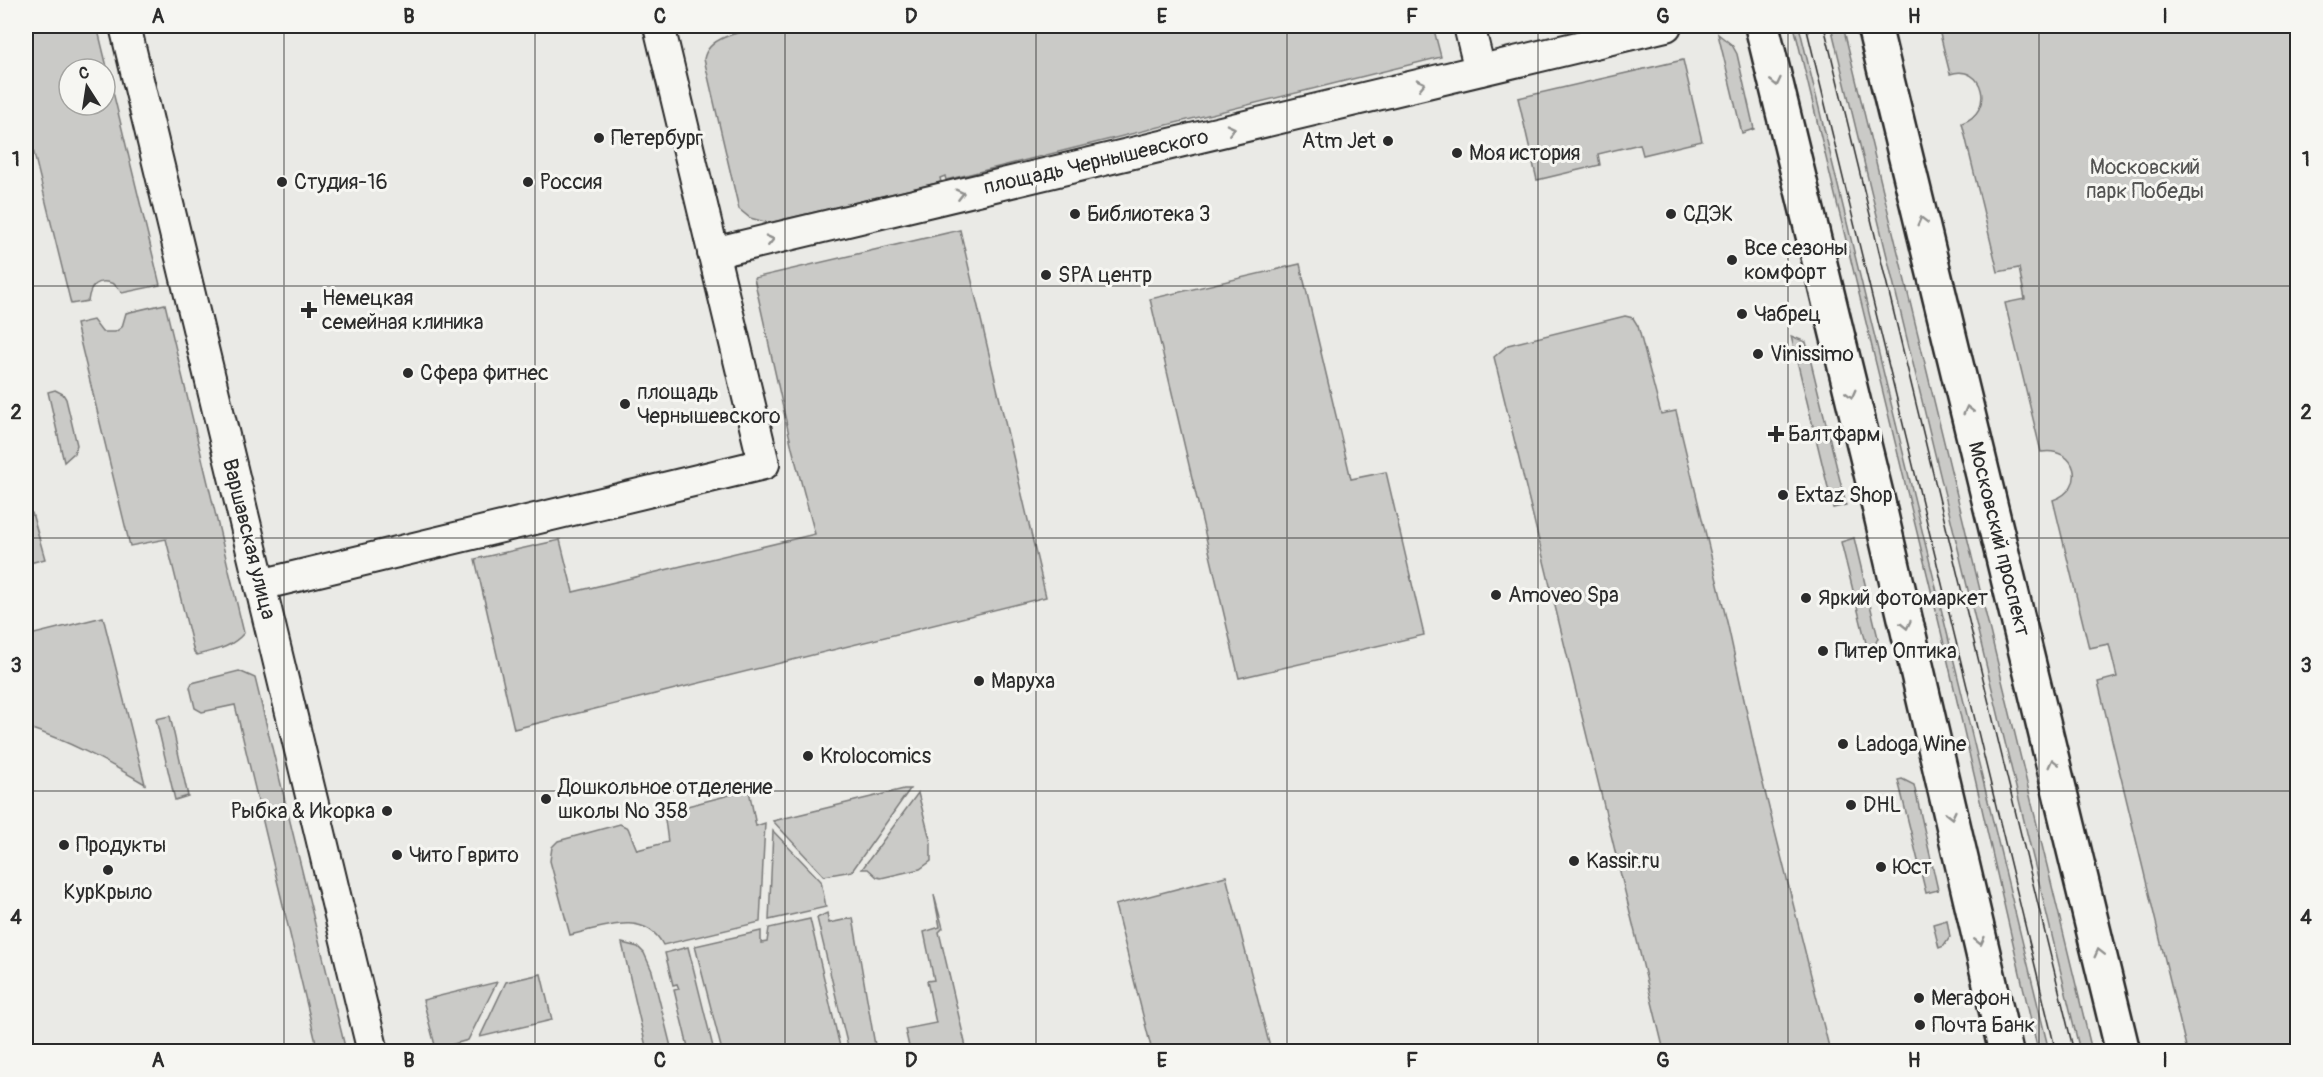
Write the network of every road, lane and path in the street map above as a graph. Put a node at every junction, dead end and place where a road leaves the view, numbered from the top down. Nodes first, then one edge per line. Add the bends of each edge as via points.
1 (125, 26) edge
2 (1469, 26) edge
3 (1666, 26) edge
4 (1762, 26) edge
5 (1874, 26) edge
6 (667, 27) edge
7 (1479, 70) junction
8 (713, 254) junction
9 (260, 585) junction
10 (373, 1052) edge
11 (2006, 1052) edge
12 (2123, 1052) edge

1 - 9 street, Варшавская улица
2 - 7 street
3 - 7 street, площадь Чернышевского
4 -> 11 main road
12 -> 5 main road, Московский проспект
6 - 8 street
8 -> 7 street, площадь Чернышевского
8 - 9 street via 764,464
9 - 10 street, Варшавская улица

